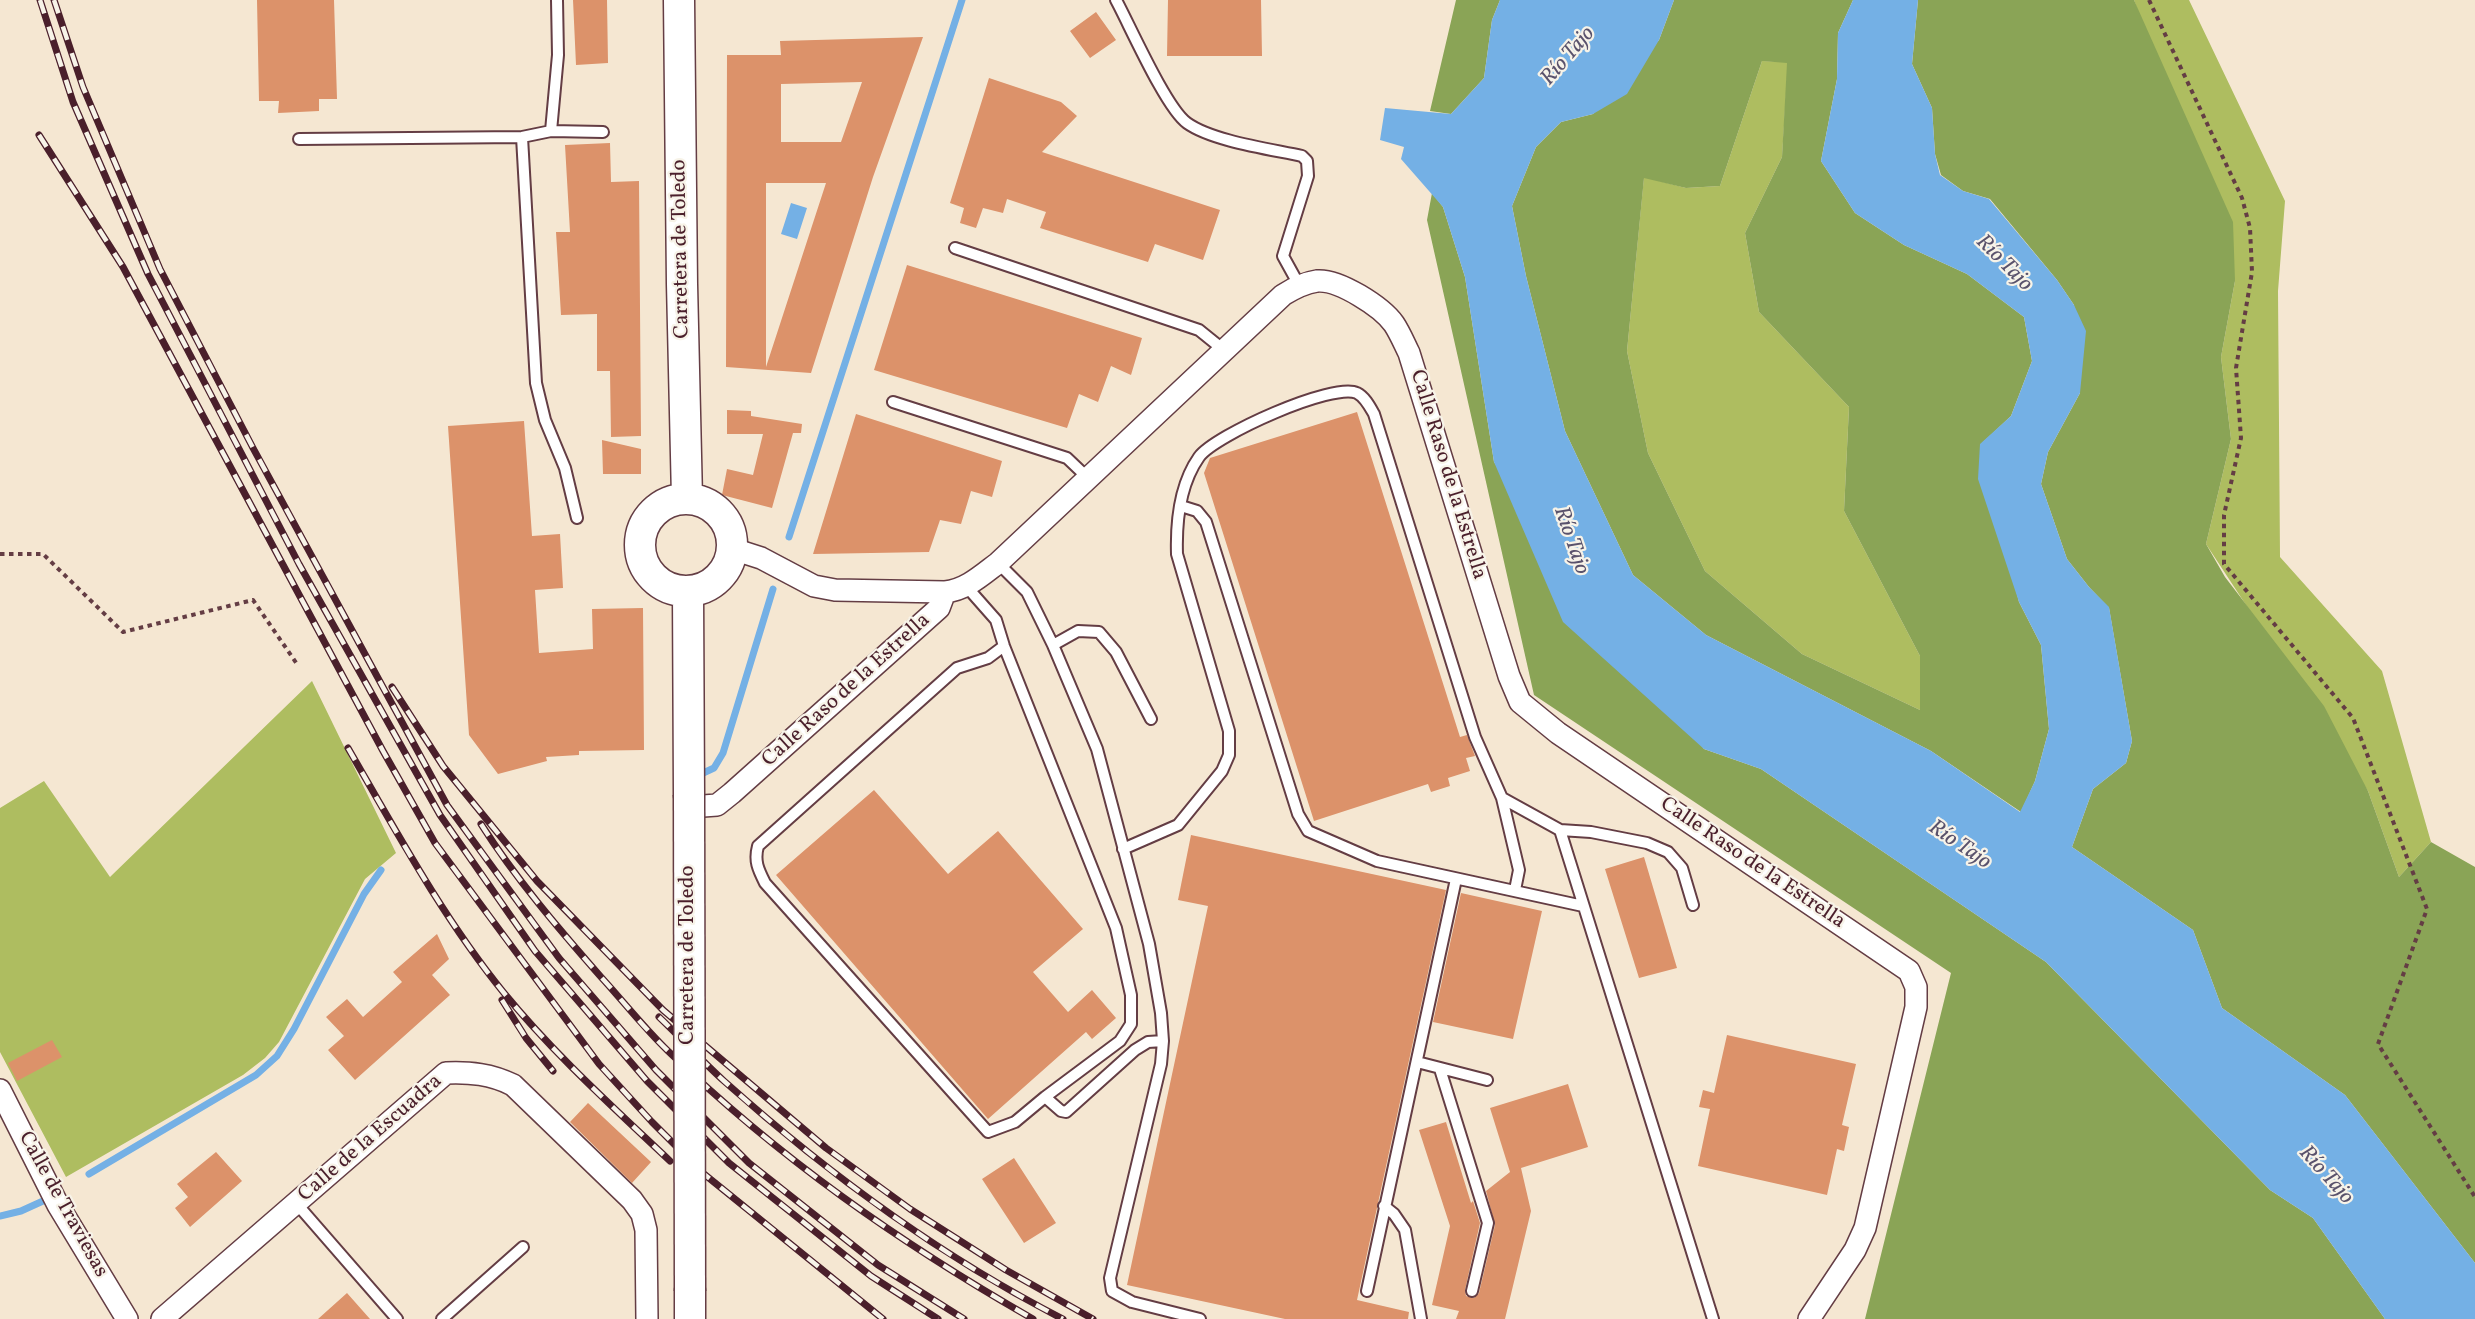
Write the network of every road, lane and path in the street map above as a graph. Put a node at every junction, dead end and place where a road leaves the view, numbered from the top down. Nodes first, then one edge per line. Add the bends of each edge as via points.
1 (557, 0) edge
2 (679, 0) edge
3 (1116, 0) edge
4 (2149, 0) edge
5 (551, 131) junction
6 (603, 132) dead end
7 (522, 137) junction
8 (299, 139) dead end
9 (955, 248) dead end
10 (1299, 285) junction
11 (1225, 351) junction
12 (893, 402) dead end
13 (1089, 479) junction
14 (687, 498) junction
15 (1181, 506) junction
16 (577, 518) dead end
17 (733, 549) junction
18 (0, 554) edge
19 (998, 563) junction
20 (966, 586) junction
21 (688, 592) junction
22 (945, 592) junction
23 (1053, 645) junction
24 (1004, 646) junction
25 (297, 664) dead end
26 (1151, 719) dead end
27 (1502, 798) junction
28 (689, 801) junction
29 (1560, 830) junction
30 (1123, 849) junction
31 (1456, 879) junction
32 (1515, 890) junction
33 (1693, 904) dead end
34 (1583, 906) junction
35 (1163, 1041) junction
36 (1417, 1062) junction
37 (1440, 1069) junction
38 (1487, 1080) dead end
39 (0, 1090) edge
40 (1045, 1097) junction
41 (2475, 1197) edge
42 (296, 1203) junction
43 (1384, 1206) junction
44 (523, 1247) dead end
45 (1367, 1291) dead end
46 (1472, 1291) dead end
47 (690, 1305) edge
48 (127, 1319) edge
49 (162, 1319) edge
50 (397, 1319) edge
51 (442, 1319) edge
52 (647, 1319) edge
53 (1200, 1319) edge
54 (1421, 1319) edge
55 (1713, 1319) edge
56 (1809, 1319) edge

1 - 5 lane via 558,55
2 - 14 street, Carretera de Toledo
3 - 10 lane via 1171,105 1186,122 1205,133 1302,156 1307,161 1308,176 1283,256
4 - 41 path via 2242,198 2250,228 2252,272 2236,368 2241,438 2224,515 2224,564 2353,718 2427,909 2378,1044
5 - 6 lane
5 - 7 lane
7 - 8 lane
7 - 16 lane via 536,383 545,420 565,468
9 - 11 lane via 1199,330
10 - 11 street, Calle Raso de la Estrella via 1282,295
10 - 56 street, Calle Raso de la Estrella via 1320,281 1340,287 1370,302 1393,322 1409,353 1520,702 1558,733 1909,971 1916,987 1916,1006 1865,1228 1855,1250
11 - 13 street, Calle Raso de la Estrella
12 - 13 lane via 1067,458
13 - 19 street, Calle Raso de la Estrella
14 - 17 street via 706,502 721,513 730,530
14 - 21 street via 669,501 653,512 643,527 639,546 643,564 654,579 670,589
15 - 27 lane via 1188,477 1200,456 1220,440 1263,417 1340,391 1356,393 1365,400 1374,414 1475,737
15 - 30 lane via 1176,528 1177,554 1229,731 1229,754 1222,771 1178,825
15 - 31 lane via 1197,511 1206,522 1298,814 1308,831 1377,861
17 - 21 street via 719,579
17 - 22 street via 761,558 814,586 835,590
18 - 25 path via 43,554 123,632 253,600
19 - 20 street, Calle Raso de la Estrella
19 - 23 lane via 1027,592
20 - 22 street, Calle Raso de la Estrella
20 - 24 lane via 996,620
21 - 28 street, Carretera de Toledo
22 - 28 street, Calle Raso de la Estrella via 939,608 717,805
23 - 26 lane via 1078,631 1099,632 1116,652
23 - 30 lane via 1097,749
24 - 40 lane via 1116,928 1131,995 1131,1024 1120,1041
24 - 40 lane via 988,658 957,668 758,846 755,857 765,883 988,1132 1015,1122
27 - 29 lane
27 - 32 lane via 1519,870
28 - 47 street, Carretera de Toledo, bridge
29 - 33 lane via 1647,843 1668,852 1682,868
29 - 34 lane
30 - 35 lane via 1149,944
31 - 32 lane
31 - 36 lane
32 - 34 lane
34 - 55 lane
35 - 40 lane via 1148,1042 1135,1050 1066,1112
35 - 53 lane via 1161,1064 1110,1278 1112,1291 1132,1302
36 - 37 lane
36 - 43 lane
37 - 38 lane
37 - 46 lane via 1488,1223
39 - 48 street, Calle de Traviesas via 58,1205
42 - 49 street, Calle de la Escuadra
42 - 50 lane
42 - 52 street, Calle de la Escuadra via 446,1073 496,1077 513,1085 632,1200 642,1215 646,1230
43 - 45 lane
43 - 54 lane via 1405,1230
44 - 51 lane

